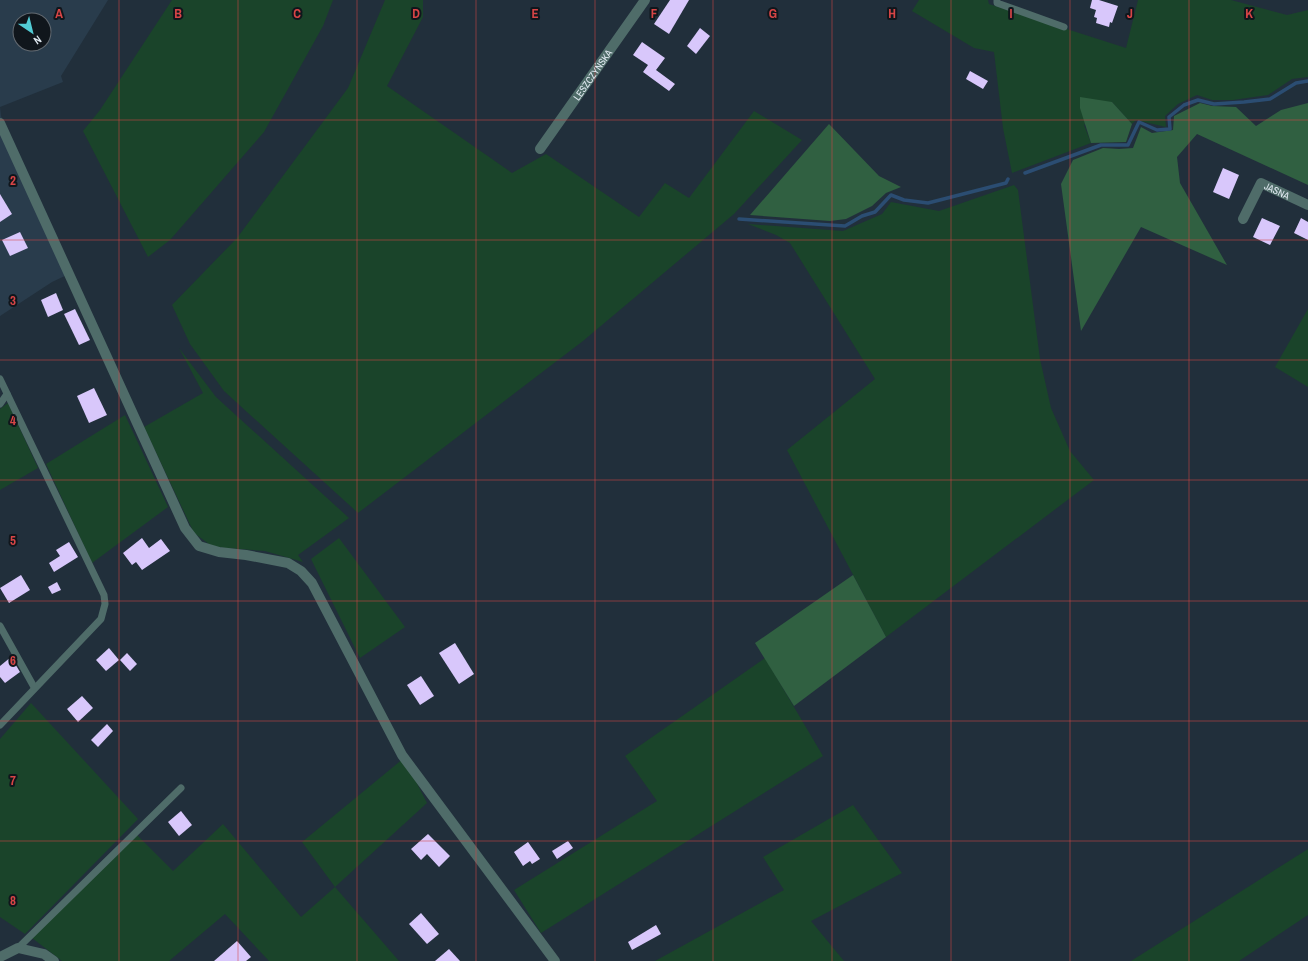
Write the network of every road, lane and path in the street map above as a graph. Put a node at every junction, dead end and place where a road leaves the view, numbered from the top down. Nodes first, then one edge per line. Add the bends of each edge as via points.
1 (645, 0) edge
2 (997, 0) edge
3 (1064, 27) dead end
4 (0, 123) edge
5 (540, 149) dead end
6 (1308, 205) edge
7 (1243, 219) dead end
8 (0, 379) edge
9 (7, 394) junction
10 (0, 404) edge
11 (0, 626) edge
12 (34, 687) junction
13 (0, 725) edge
14 (181, 788) dead end
15 (18, 948) junction
16 (0, 957) edge
17 (54, 961) edge
18 (555, 961) edge

1 - 5 street, LESZCZYŃSKA
2 - 3 lane via 997,4
4 - 18 street via 185,528 199,546 219,552 288,563 301,571 312,583 402,755
6 - 7 street, JASNA via 1261,183
8 - 9 lane
9 - 10 lane
9 - 12 lane via 104,595 105,604 101,619
11 - 12 lane
12 - 13 lane
14 - 15 lane
15 - 16 street
15 - 17 street via 44,954

